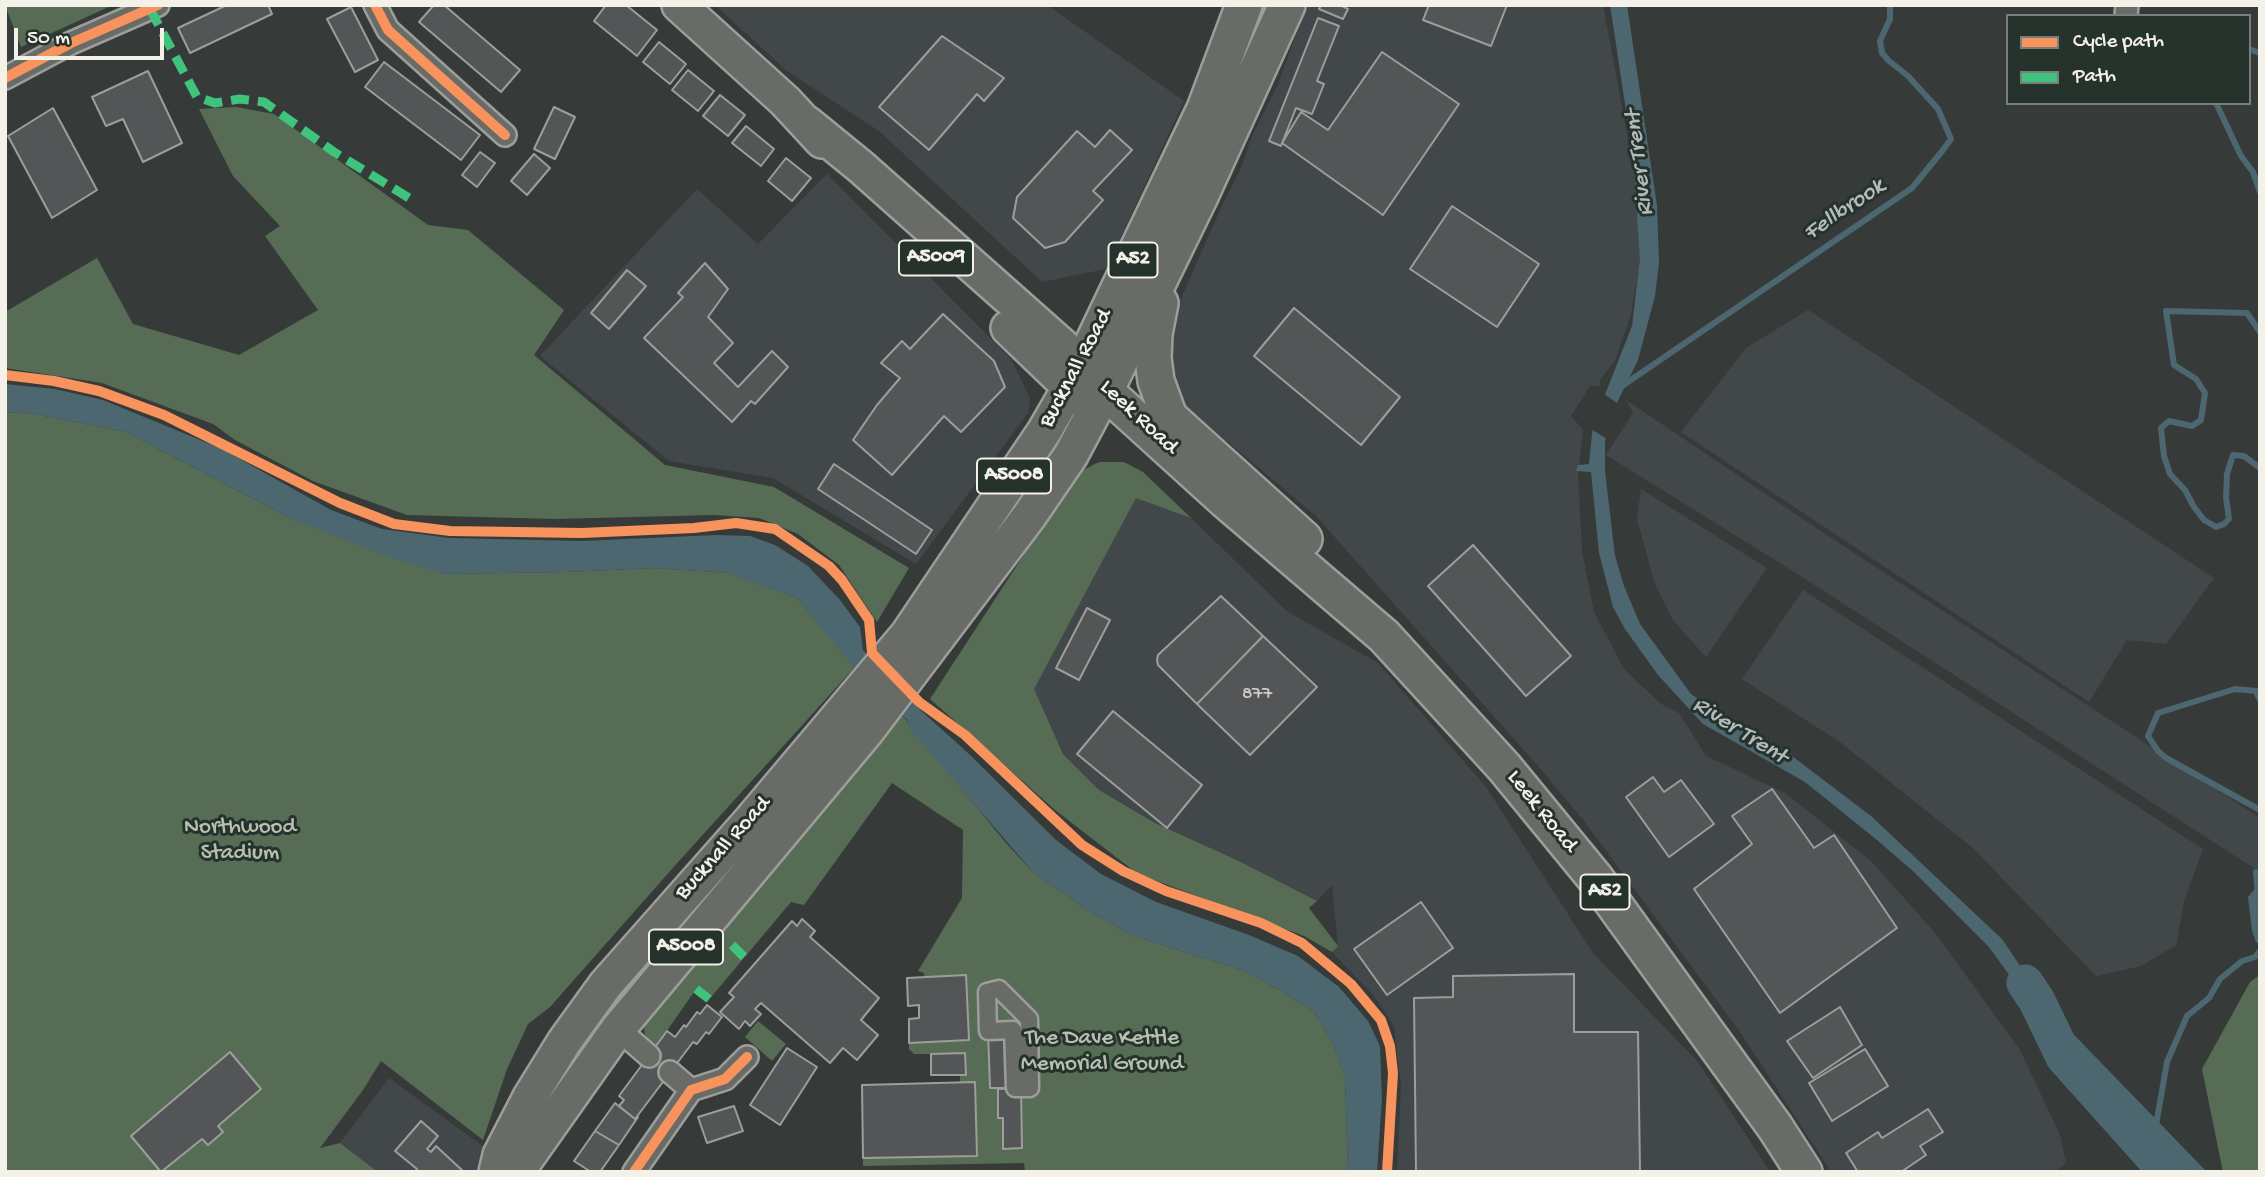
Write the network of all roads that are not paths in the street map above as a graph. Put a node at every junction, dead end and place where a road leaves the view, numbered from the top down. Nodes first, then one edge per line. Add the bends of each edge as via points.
1 (158, 5) edge
2 (375, 5) edge
3 (679, 5) edge
4 (1242, 6) edge
5 (1284, 13) edge
6 (5, 78) edge
7 (1219, 117) junction
8 (505, 135) dead end
9 (1187, 185) junction
10 (1172, 255) junction
11 (1094, 378) junction
12 (1169, 417) junction
13 (1384, 636) junction
14 (858, 719) junction
15 (618, 1030) junction
16 (988, 1031) joint
17 (649, 1056) dead end
18 (747, 1058) dead end
19 (670, 1072) dead end
20 (691, 1090) junction
21 (496, 1172) edge
22 (517, 1172) edge
23 (634, 1172) edge
24 (1804, 1172) edge

1 - 6 street
2 - 8 street via 388,30
3 - 11 main road, A5009
4 - 5 street
4 - 7 highway, Bucknall Road / A52
5 - 7 highway, Bucknall Road / A52
7 - 9 highway, Bucknall Road / A52
9 - 10 highway, Bucknall Road / A52
9 - 11 highway, Bucknall Road / A52
10 - 11 highway
10 - 12 highway, A52 via 1153,358
11 - 12 highway, Leek Road
11 - 13 highway via 1313,603
11 - 14 main road, Bucknall Road / A5008 via 1070,455 1030,514
12 - 13 highway, Leek Road / A52 via 1338,572
13 - 24 highway, Leek Road / A52 via 1504,766 1595,878
14 - 15 main road, Bucknall Road / A5008
14 - 21 main road, Bucknall Road / A5008 via 606,984 530,1097
15 - 17 street
15 - 22 main road, Bucknall Road / A5008
16 - 16 street via 987,992 999,989 1029,1019 1030,1088 1015,1088 1013,1030
18 - 20 street via 725,1079
19 - 20 street
20 - 23 street

